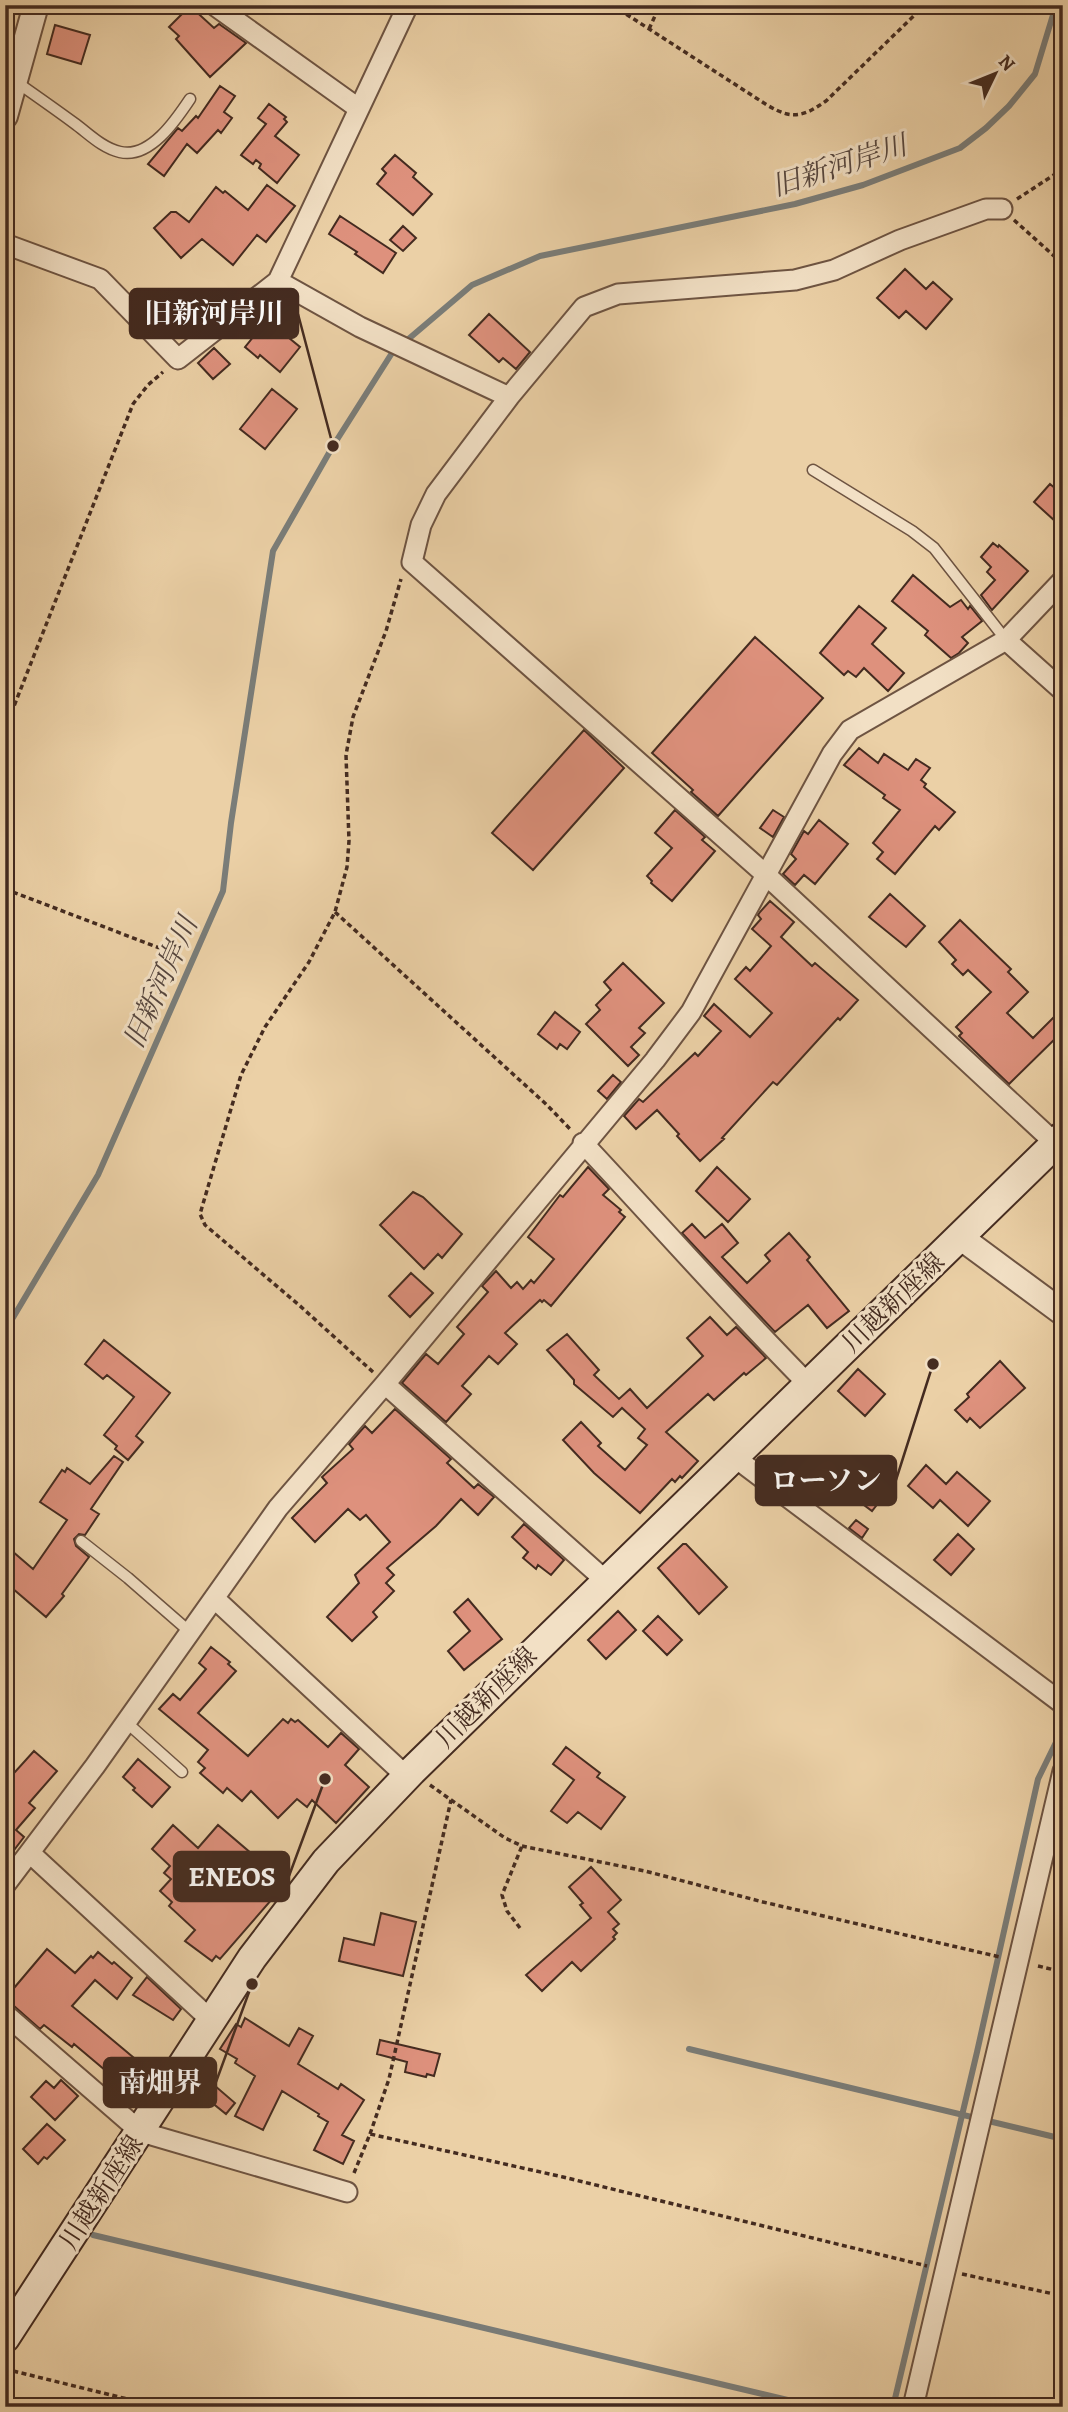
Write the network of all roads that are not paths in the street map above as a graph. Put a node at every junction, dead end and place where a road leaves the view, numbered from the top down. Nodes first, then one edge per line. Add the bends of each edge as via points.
1 (36, 5) edge
2 (214, 5) edge
3 (408, 5) edge
4 (15, 81) junction
5 (190, 99) dead end
6 (358, 108) junction
7 (5, 116) edge
8 (1002, 209) road end
9 (5, 244) edge
10 (278, 281) junction
11 (509, 397) junction
12 (813, 470) dead end
13 (1063, 580) edge
14 (1006, 640) junction
15 (1063, 691) edge
16 (765, 874) junction
17 (1059, 1140) edge
18 (583, 1143) junction
19 (960, 1237) junction
20 (1063, 1313) edge
21 (385, 1384) junction
22 (808, 1384) junction
23 (733, 1456) junction
24 (81, 1541) dead end
25 (605, 1580) junction
26 (214, 1598) junction
27 (190, 1632) junction
28 (1063, 1704) edge
29 (125, 1722) junction
30 (1063, 1771) edge
31 (182, 1772) dead end
32 (409, 1774) junction
33 (30, 1853) junction
34 (5, 1885) edge
35 (5, 2014) edge
36 (211, 2020) junction
37 (141, 2132) junction
38 (347, 2192) road end
39 (5, 2338) edge
40 (913, 2407) edge

1 - 4 street
2 - 6 street
3 - 6 street
4 - 5 lane via 103,145 120,152 135,153 149,146
4 - 7 street
6 - 10 street
8 - 11 street via 986,209 834,270 795,280 618,295 584,307
9 - 10 street via 100,279 178,359
10 - 11 street via 360,327
11 - 16 street via 436,494 421,525 412,562
12 - 14 lane via 934,548
13 - 14 street
14 - 15 street
14 - 16 street via 850,730
16 - 17 street
16 - 18 street via 691,1012
17 - 19 main road, 川越新座線
18 - 21 street
18 - 22 street
19 - 20 street
19 - 22 main road, 川越新座線
21 - 25 street
21 - 26 street via 278,1508
22 - 23 main road, 川越新座線
23 - 25 main road, 川越新座線
23 - 28 street
24 - 27 lane
25 - 32 main road, 川越新座線
26 - 27 street
26 - 32 street
27 - 29 street
29 - 31 lane
29 - 33 street
30 - 40 street
32 - 36 main road, 川越新座線 via 326,1861
33 - 34 street
33 - 36 street
35 - 37 street
36 - 37 main road, 川越新座線
37 - 38 street
37 - 39 main road, 川越新座線

